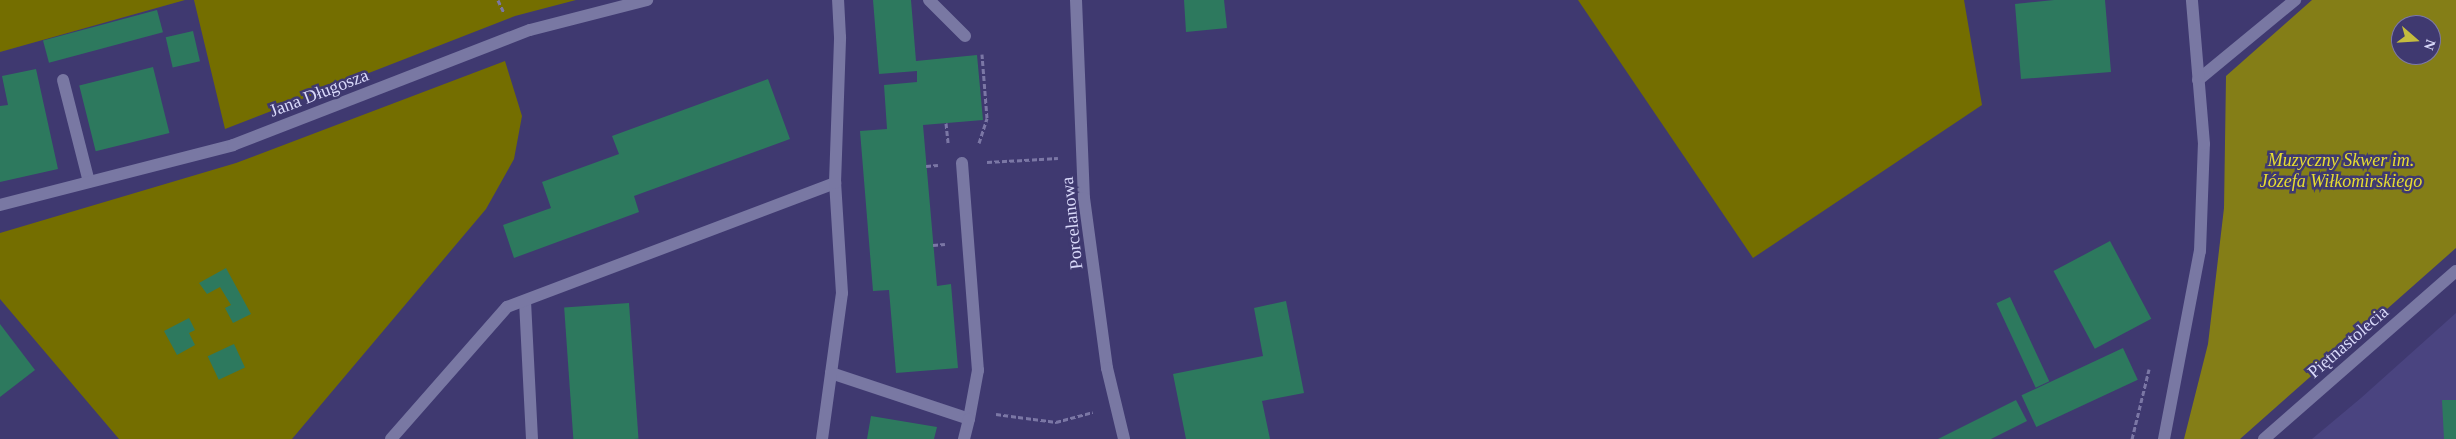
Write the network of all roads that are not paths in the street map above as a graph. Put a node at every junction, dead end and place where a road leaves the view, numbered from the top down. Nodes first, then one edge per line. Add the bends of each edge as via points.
1 (647, 0) edge
2 (838, 0) edge
3 (930, 0) edge
4 (1076, 0) edge
5 (2192, 0) edge
6 (2295, 0) edge
7 (965, 36) road end
8 (63, 80) dead end
9 (2198, 80) junction
10 (967, 163) road end
11 (89, 182) junction
12 (835, 183) junction
13 (0, 205) edge
14 (2456, 271) edge
15 (525, 301) junction
16 (831, 372) junction
17 (970, 414) junction
18 (391, 439) edge
19 (532, 439) edge
20 (822, 439) edge
21 (964, 439) edge
22 (1124, 439) edge
23 (2164, 439) edge
24 (2264, 439) edge

1 - 11 street, Jana Długosza via 530,30 233,145
2 - 12 street via 840,37
3 - 7 street
4 - 22 street, Porcelanowa via 1084,198 1107,368
5 - 9 street
6 - 9 street
8 - 11 street
9 - 23 street via 2204,144 2200,250
10 - 17 street via 978,370
11 - 13 street, Jana Długosza
12 - 15 street
12 - 16 street via 842,293
14 - 24 street, Piętnastolecia
15 - 18 street via 507,307
15 - 19 street
16 - 17 street
16 - 20 street
17 - 21 street

